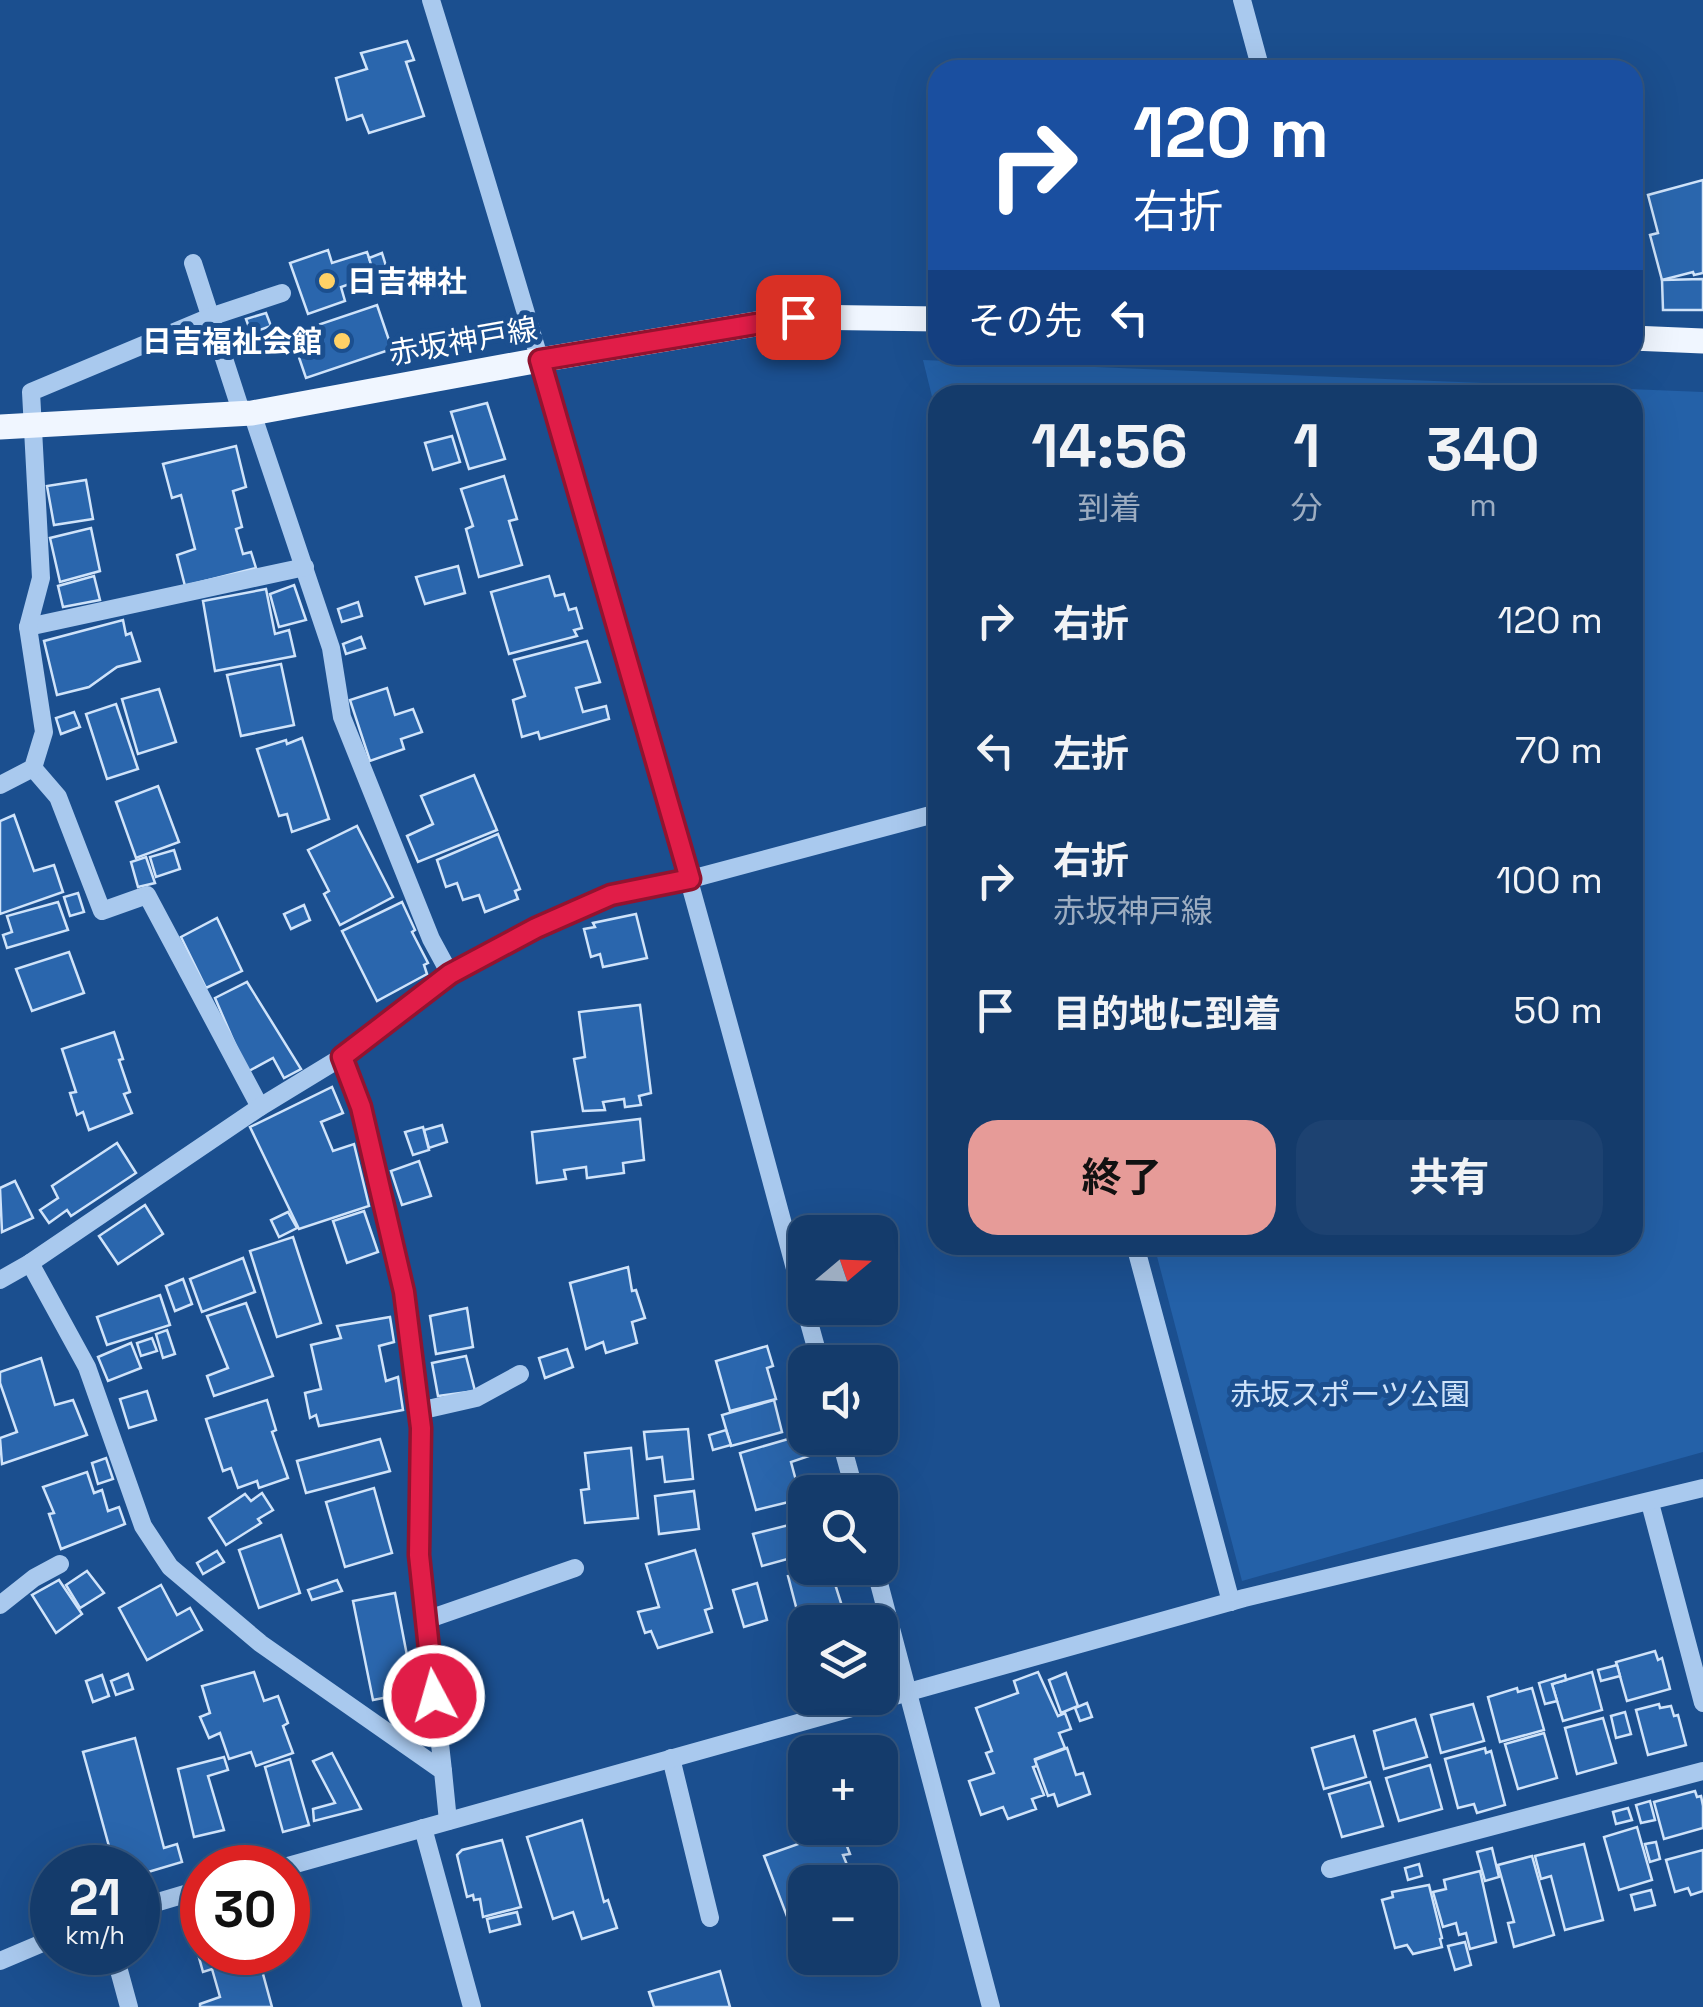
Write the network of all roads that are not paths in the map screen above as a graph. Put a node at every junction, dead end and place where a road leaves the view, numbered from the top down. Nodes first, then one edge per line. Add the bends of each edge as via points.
1 (431, 0) edge
2 (1242, 0) edge
3 (1258, 60) edge
4 (193, 263) dead end
5 (282, 293) dead end
6 (210, 317) junction
7 (928, 319) edge
8 (1643, 338) edge
9 (1703, 341) edge
10 (540, 360) junction
11 (247, 414) junction
12 (34, 426) junction
13 (0, 427) edge
14 (305, 568) junction
15 (28, 627) junction
16 (33, 768) junction
17 (0, 786) edge
18 (928, 816) edge
19 (690, 879) junction
20 (450, 974) junction
21 (342, 1057) junction
22 (260, 1107) junction
23 (788, 1244) edge
24 (1138, 1255) edge
25 (30, 1263) junction
26 (0, 1280) edge
27 (520, 1374) dead end
28 (419, 1410) junction
29 (1703, 1488) edge
30 (1650, 1503) junction
31 (60, 1564) dead end
32 (574, 1568) dead end
33 (880, 1585) edge
34 (1232, 1602) junction
35 (0, 1606) edge
36 (426, 1620) junction
37 (908, 1692) junction
38 (1703, 1703) edge
39 (671, 1758) junction
40 (442, 1771) junction
41 (1703, 1771) edge
42 (448, 1821) junction
43 (423, 1828) junction
44 (310, 1860) edge
45 (1330, 1869) dead end
46 (710, 1918) dead end
47 (30, 1948) edge
48 (0, 1961) edge
49 (120, 1975) edge
50 (129, 2007) edge
51 (472, 2007) edge
52 (991, 2007) edge

1 - 10 street
2 - 3 street
4 - 6 street
5 - 6 street
6 - 11 street
6 - 12 street via 31,392
7 - 10 main road, 赤坂神戸線 via 798,317
8 - 9 main road
10 - 11 main road, 赤坂神戸線
10 - 19 street
11 - 12 main road, 赤坂神戸線
11 - 14 street
12 - 13 main road, 赤坂神戸線
12 - 15 street via 41,578
14 - 15 street
14 - 20 street via 342,717
15 - 16 street via 44,732
16 - 17 street
16 - 22 street via 58,797 102,911 147,895
18 - 19 street
19 - 20 street via 611,895
19 - 23 street
20 - 21 street
21 - 22 street
21 - 28 street via 361,1107 404,1292
22 - 25 street
24 - 34 street
25 - 26 street
25 - 40 street via 88,1367 143,1526 170,1567 260,1642
27 - 28 street via 476,1398
28 - 36 street
29 - 30 street
30 - 34 street
30 - 38 street
31 - 35 street
32 - 36 street
33 - 37 street
34 - 37 street
36 - 40 street
37 - 39 street
37 - 52 street
39 - 42 street
39 - 46 street
40 - 42 street
41 - 45 street
42 - 43 street
43 - 44 street
43 - 51 street
47 - 48 street
49 - 50 street

